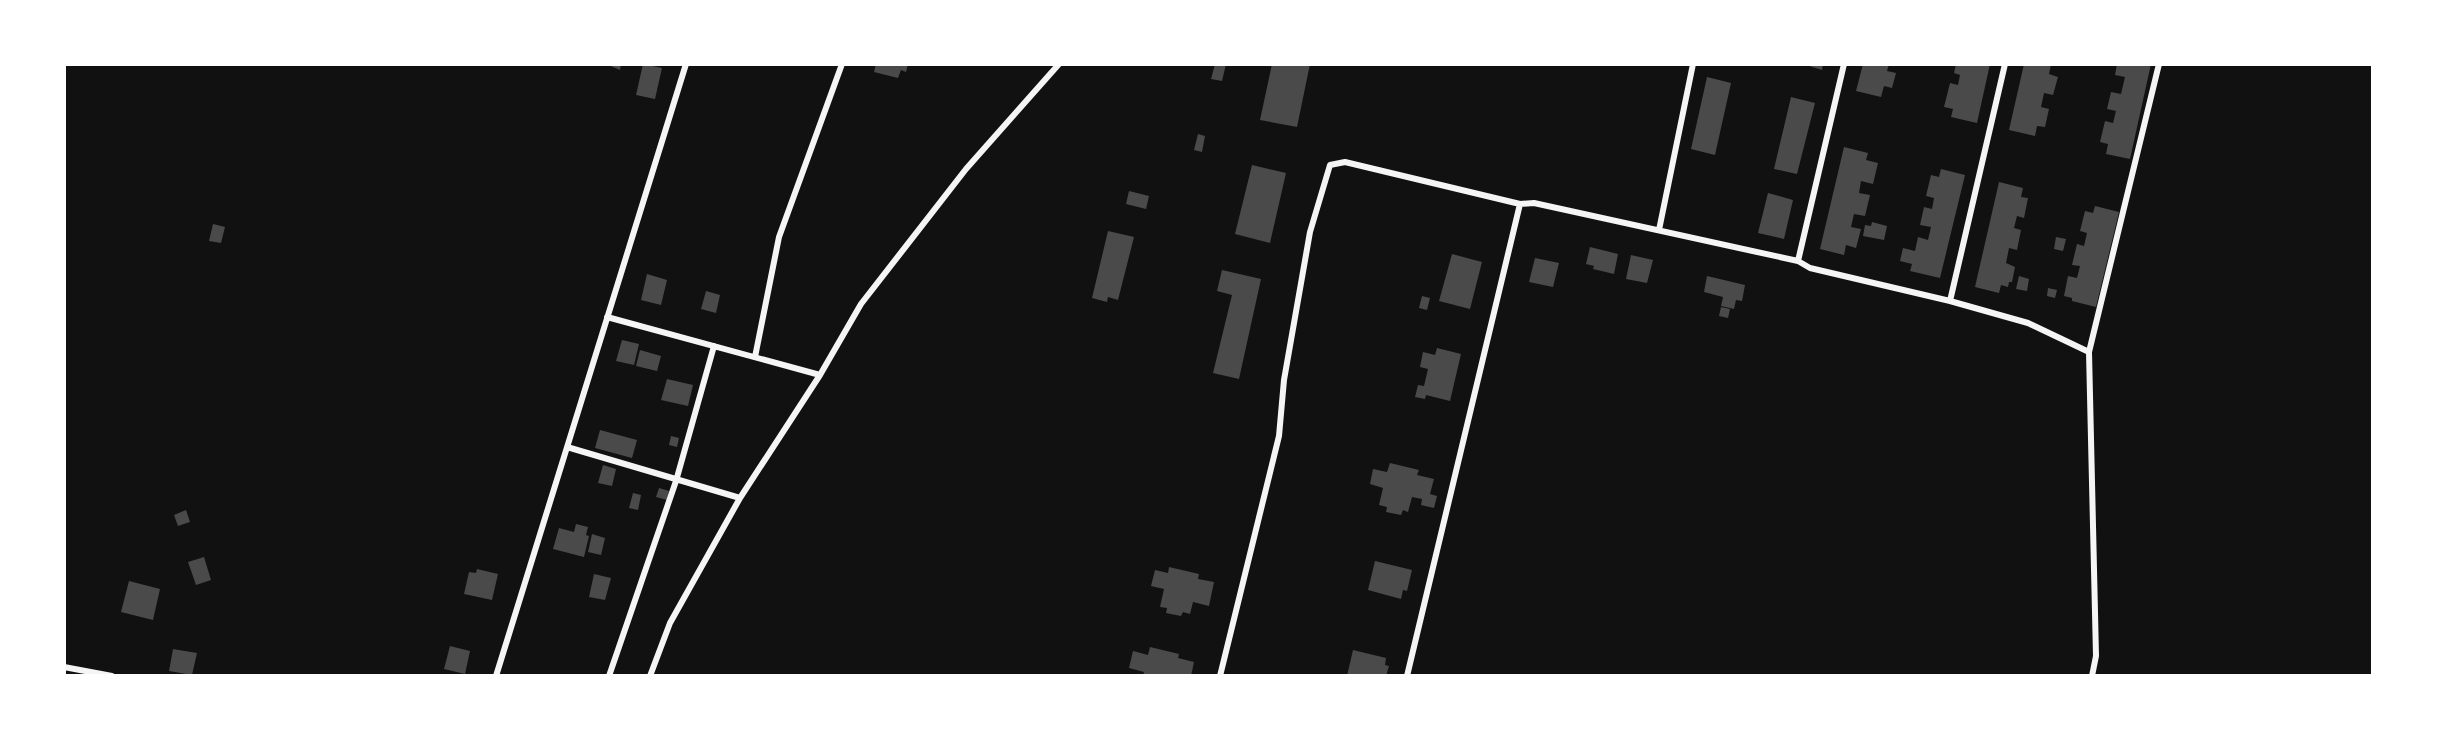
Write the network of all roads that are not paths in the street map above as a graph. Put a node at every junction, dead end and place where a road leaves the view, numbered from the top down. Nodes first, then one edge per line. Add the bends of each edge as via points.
1 (686, 64) edge
2 (842, 64) edge
3 (1059, 64) edge
4 (1693, 64) edge
5 (1844, 64) edge
6 (2005, 64) edge
7 (2159, 64) edge
8 (1520, 204) junction
9 (1659, 231) junction
10 (1798, 261) junction
11 (1950, 301) junction
12 (607, 317) junction
13 (714, 346) junction
14 (2090, 352) junction
15 (755, 357) junction
16 (820, 375) junction
17 (567, 447) junction
18 (676, 481) junction
19 (740, 498) junction
20 (64, 667) edge
21 (112, 675) edge
22 (496, 675) edge
23 (609, 675) edge
24 (650, 675) edge
25 (1220, 675) edge
26 (1407, 675) edge
27 (2091, 675) edge

1 - 12 street
2 - 15 street via 779,237
3 - 16 street via 966,169 861,304
4 - 9 street
5 - 10 street
6 - 11 street
7 - 14 street
8 - 9 street via 1534,203
8 - 25 street via 1345,162 1330,165 1310,232 1284,381 1279,436
8 - 26 street
9 - 10 street
10 - 11 street via 1810,268
11 - 14 street via 2028,323
12 - 13 street
12 - 17 street
13 - 15 street
13 - 18 street
14 - 27 street via 2096,656
15 - 16 street
16 - 19 street
17 - 18 street
17 - 22 street
18 - 19 street
18 - 23 street
19 - 24 street via 670,623
20 - 21 street

